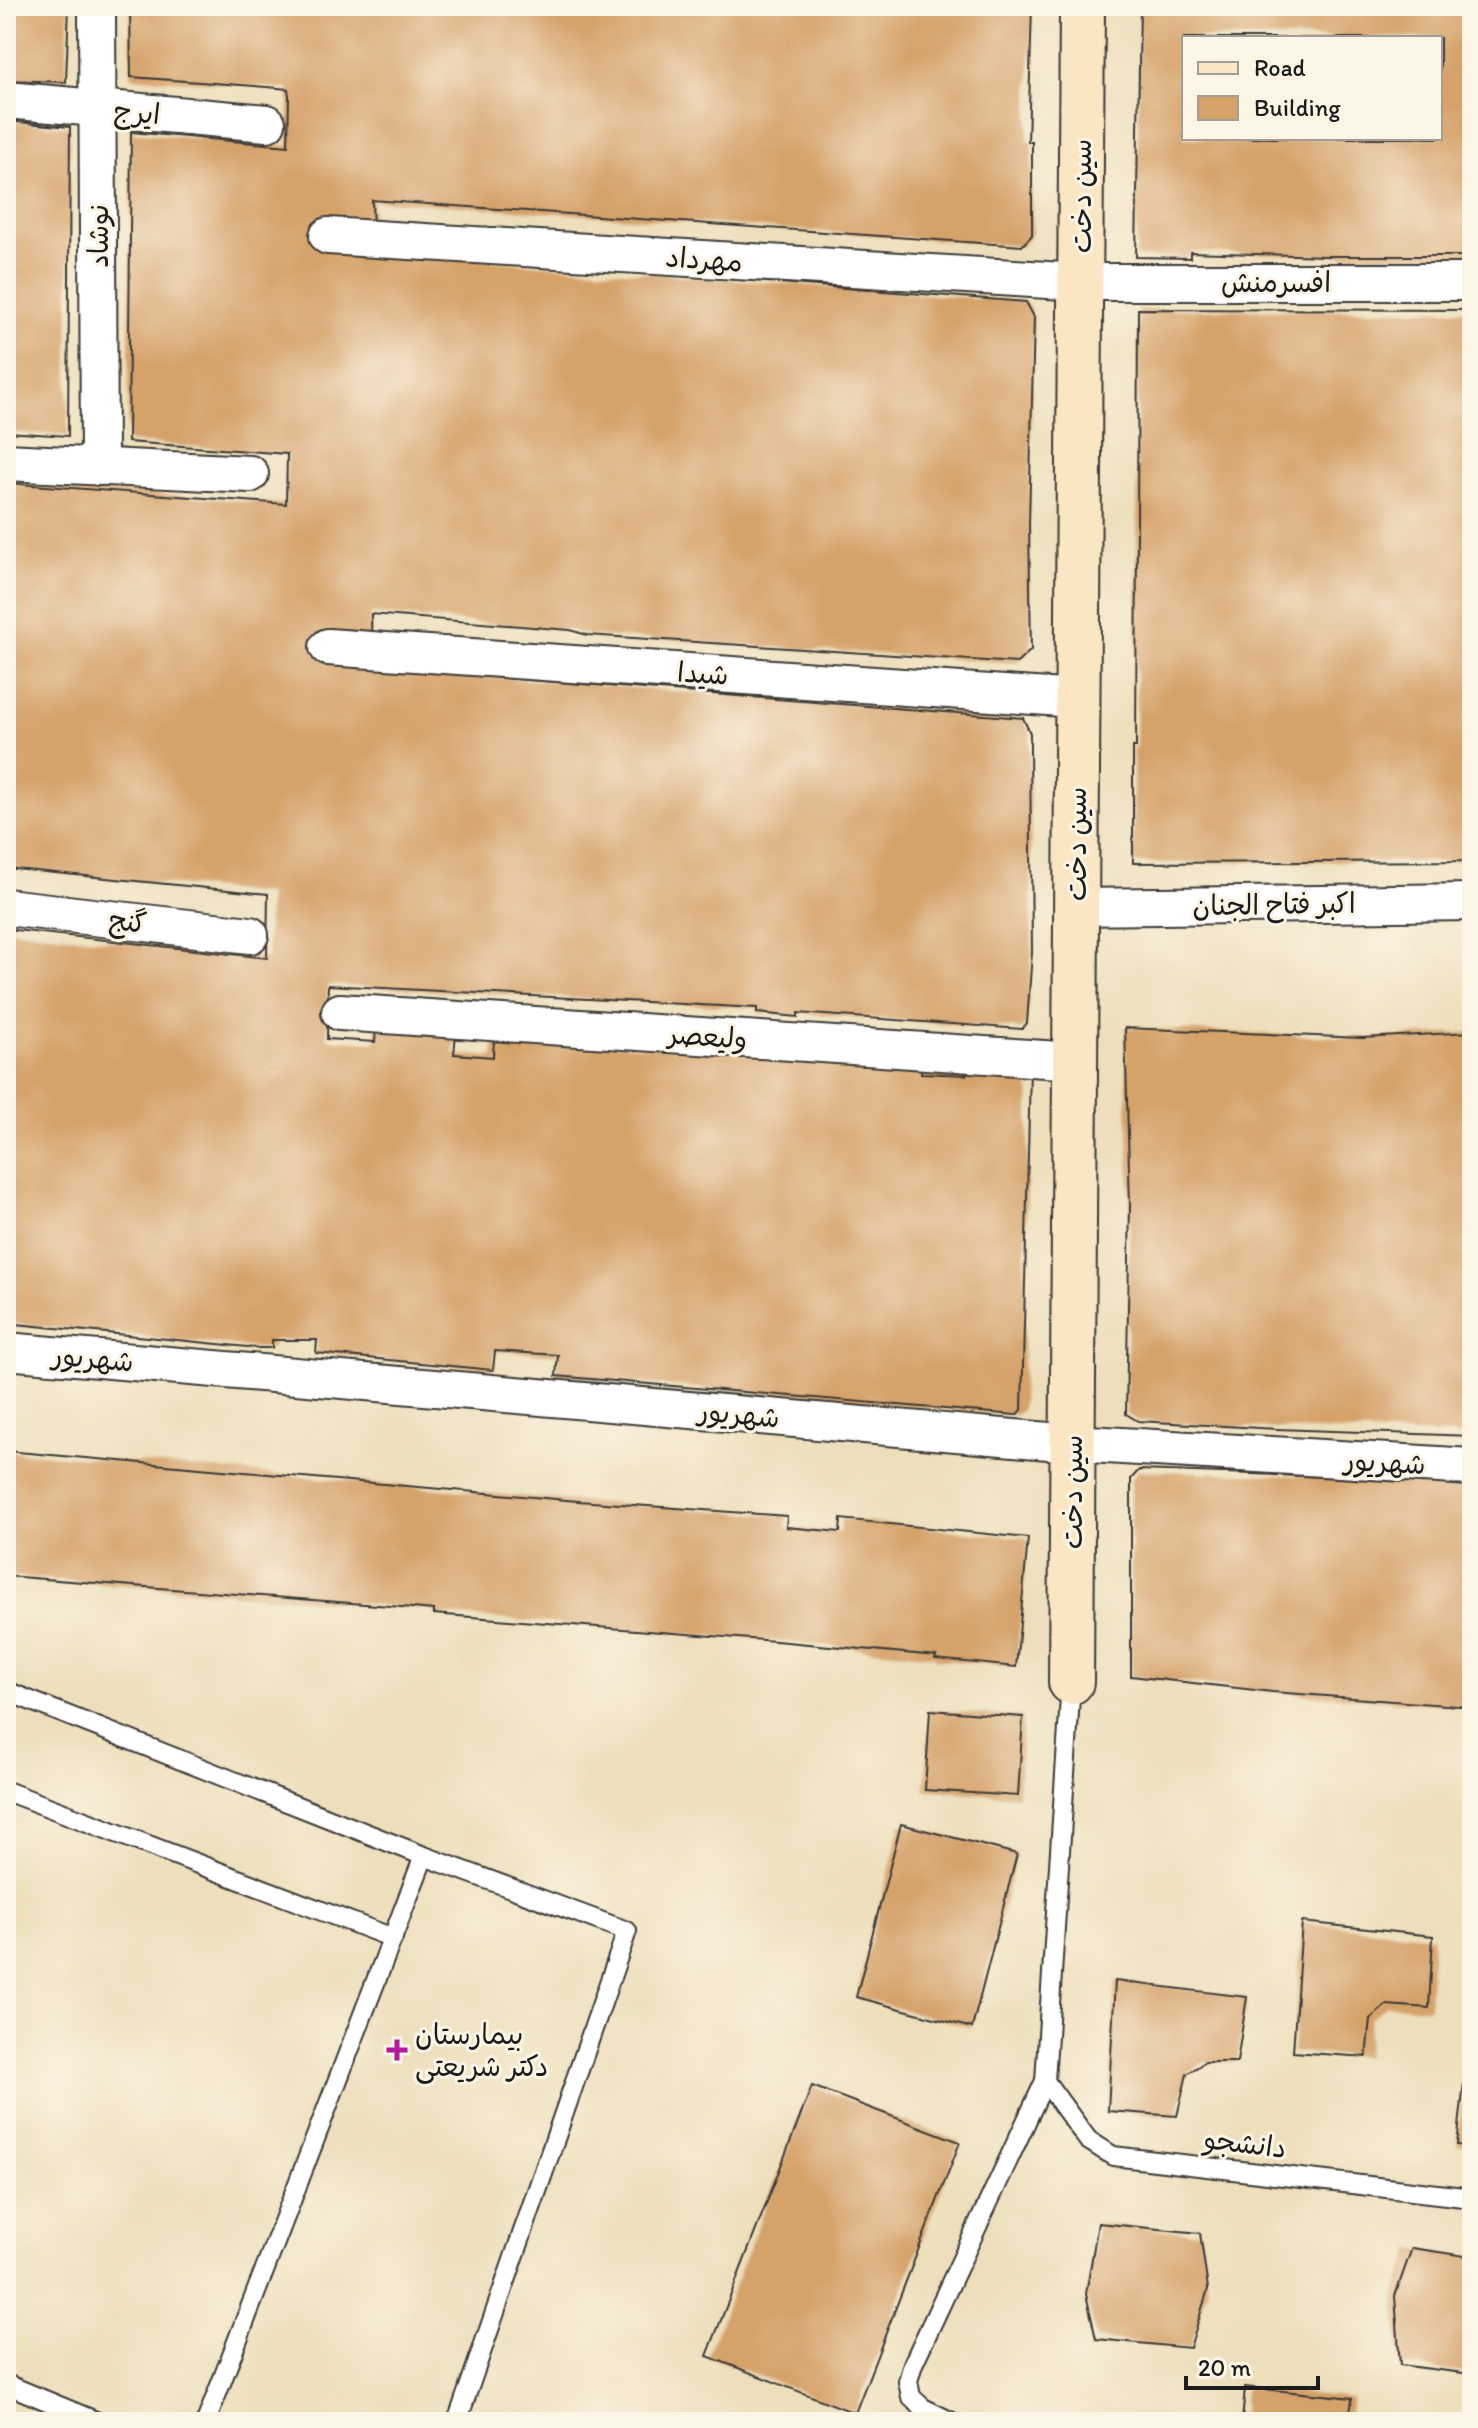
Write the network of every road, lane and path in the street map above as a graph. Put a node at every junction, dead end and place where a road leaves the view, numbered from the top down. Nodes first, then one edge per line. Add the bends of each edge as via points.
1 (97, 6) edge
2 (1082, 6) edge
3 (6, 100) edge
4 (98, 108) junction
5 (267, 123) dead end
6 (328, 236) dead end
7 (1080, 282) junction
8 (1472, 282) edge
9 (6, 462) edge
10 (99, 467) junction
11 (250, 474) dead end
12 (328, 647) dead end
13 (1077, 699) junction
14 (1472, 902) edge
15 (6, 907) edge
16 (1076, 907) junction
17 (250, 935) dead end
18 (340, 1012) dead end
19 (1075, 1061) junction
20 (6, 1351) edge
21 (1072, 1443) junction
22 (1472, 1467) edge
23 (1071, 1682) joint
24 (6, 1691) edge
25 (6, 1791) edge
26 (424, 1856) junction
27 (393, 1938) junction
28 (1045, 2081) junction
29 (1472, 2198) edge
30 (6, 2384) edge
31 (98, 2422) edge
32 (206, 2422) edge
33 (457, 2422) edge
34 (952, 2422) edge

1 - 4 street, نوشاد
2 - 7 street, سین دخت
3 - 4 street, ایرج
4 - 5 street, ایرج
4 - 10 street, نوشاد
6 - 7 street, مهرداد
7 - 8 street, افسرمنش
7 - 13 street, سین دخت
9 - 10 street
10 - 11 street
12 - 13 street, شیدا
13 - 16 street, سین دخت
14 - 16 street, اکبر فتاح الجنان
15 - 17 street, گنج
16 - 19 street, سین دخت
18 - 19 street, ولیعصر
19 - 21 street, سین دخت
20 - 21 street, شهریور
21 - 22 street, شهریور
21 - 23 street, سین دخت
23 - 28 lane
24 - 26 lane
25 - 27 lane
26 - 27 lane
26 - 33 lane via 627,1931
27 - 32 lane
28 - 29 lane, دانشجو via 1088,2140 1113,2156
28 - 34 lane via 908,2381 911,2397
30 - 31 lane

